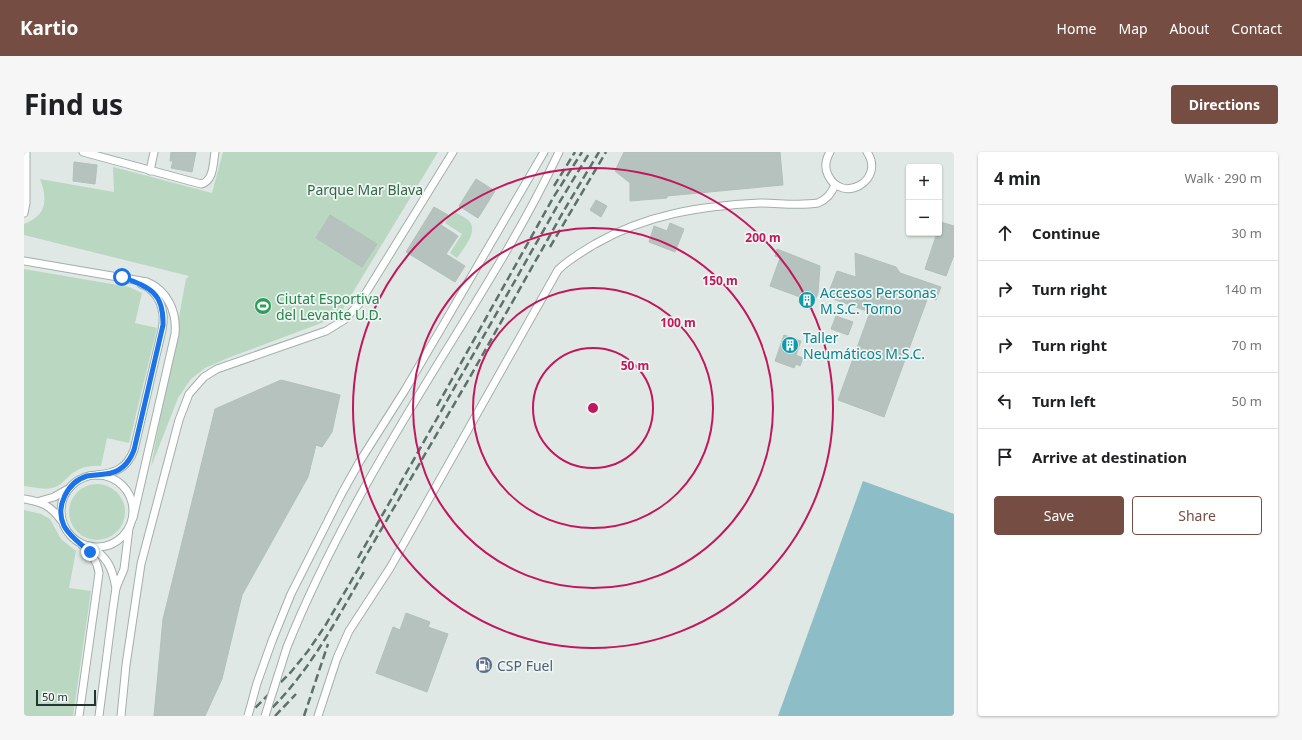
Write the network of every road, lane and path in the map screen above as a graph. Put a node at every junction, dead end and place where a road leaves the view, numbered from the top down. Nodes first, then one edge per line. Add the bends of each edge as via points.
1 (26, 152) edge
2 (83, 152) edge
3 (154, 152) edge
4 (215, 152) edge
5 (453, 152) edge
6 (544, 152) edge
7 (559, 152) edge
8 (830, 152) edge
9 (867, 152) edge
10 (822, 153) edge
11 (825, 165) junction
12 (150, 171) junction
13 (836, 185) junction
14 (24, 213) edge
15 (24, 261) edge
16 (122, 277) junction
17 (98, 475) junction
18 (68, 489) junction
19 (24, 499) edge
20 (40, 502) junction
21 (133, 518) junction
22 (64, 526) junction
23 (129, 528) junction
24 (79, 542) junction
25 (90, 546) junction
26 (116, 588) junction
27 (79, 716) edge
28 (99, 716) edge
29 (121, 716) edge
30 (248, 716) edge
31 (265, 716) edge
32 (318, 716) edge

1 - 14 street
2 - 12 street
3 - 12 street
4 - 12 street via 207,183 196,184
5 - 29 street via 350,315 326,331 217,369 198,383 186,400 141,564
6 - 30 street, bridge via 342,493 291,594 257,683
7 - 31 street, bridge via 542,189 398,429 349,518 310,593 287,647
8 - 11 street
9 - 13 street via 871,170 864,183 850,189
10 - 11 street
11 - 13 street via 826,172
13 - 32 street via 826,200 818,203 730,205 654,218 608,237 581,252 558,270 390,568 350,631 337,658
15 - 16 street
16 - 17 street via 145,285 153,292 162,309 163,325 131,457 115,472
16 - 21 street via 154,285 169,300 176,320 176,334
17 - 18 street via 86,476
17 - 21 street via 108,476 125,488 131,497
18 - 20 street
18 - 22 street via 61,507
19 - 20 street
20 - 22 street via 50,507
21 - 23 street
22 - 24 street
23 - 25 street via 122,537 112,543
23 - 26 street via 124,569
24 - 25 street
24 - 27 street via 95,559 99,573
25 - 26 street via 106,558 114,575
26 - 28 street

